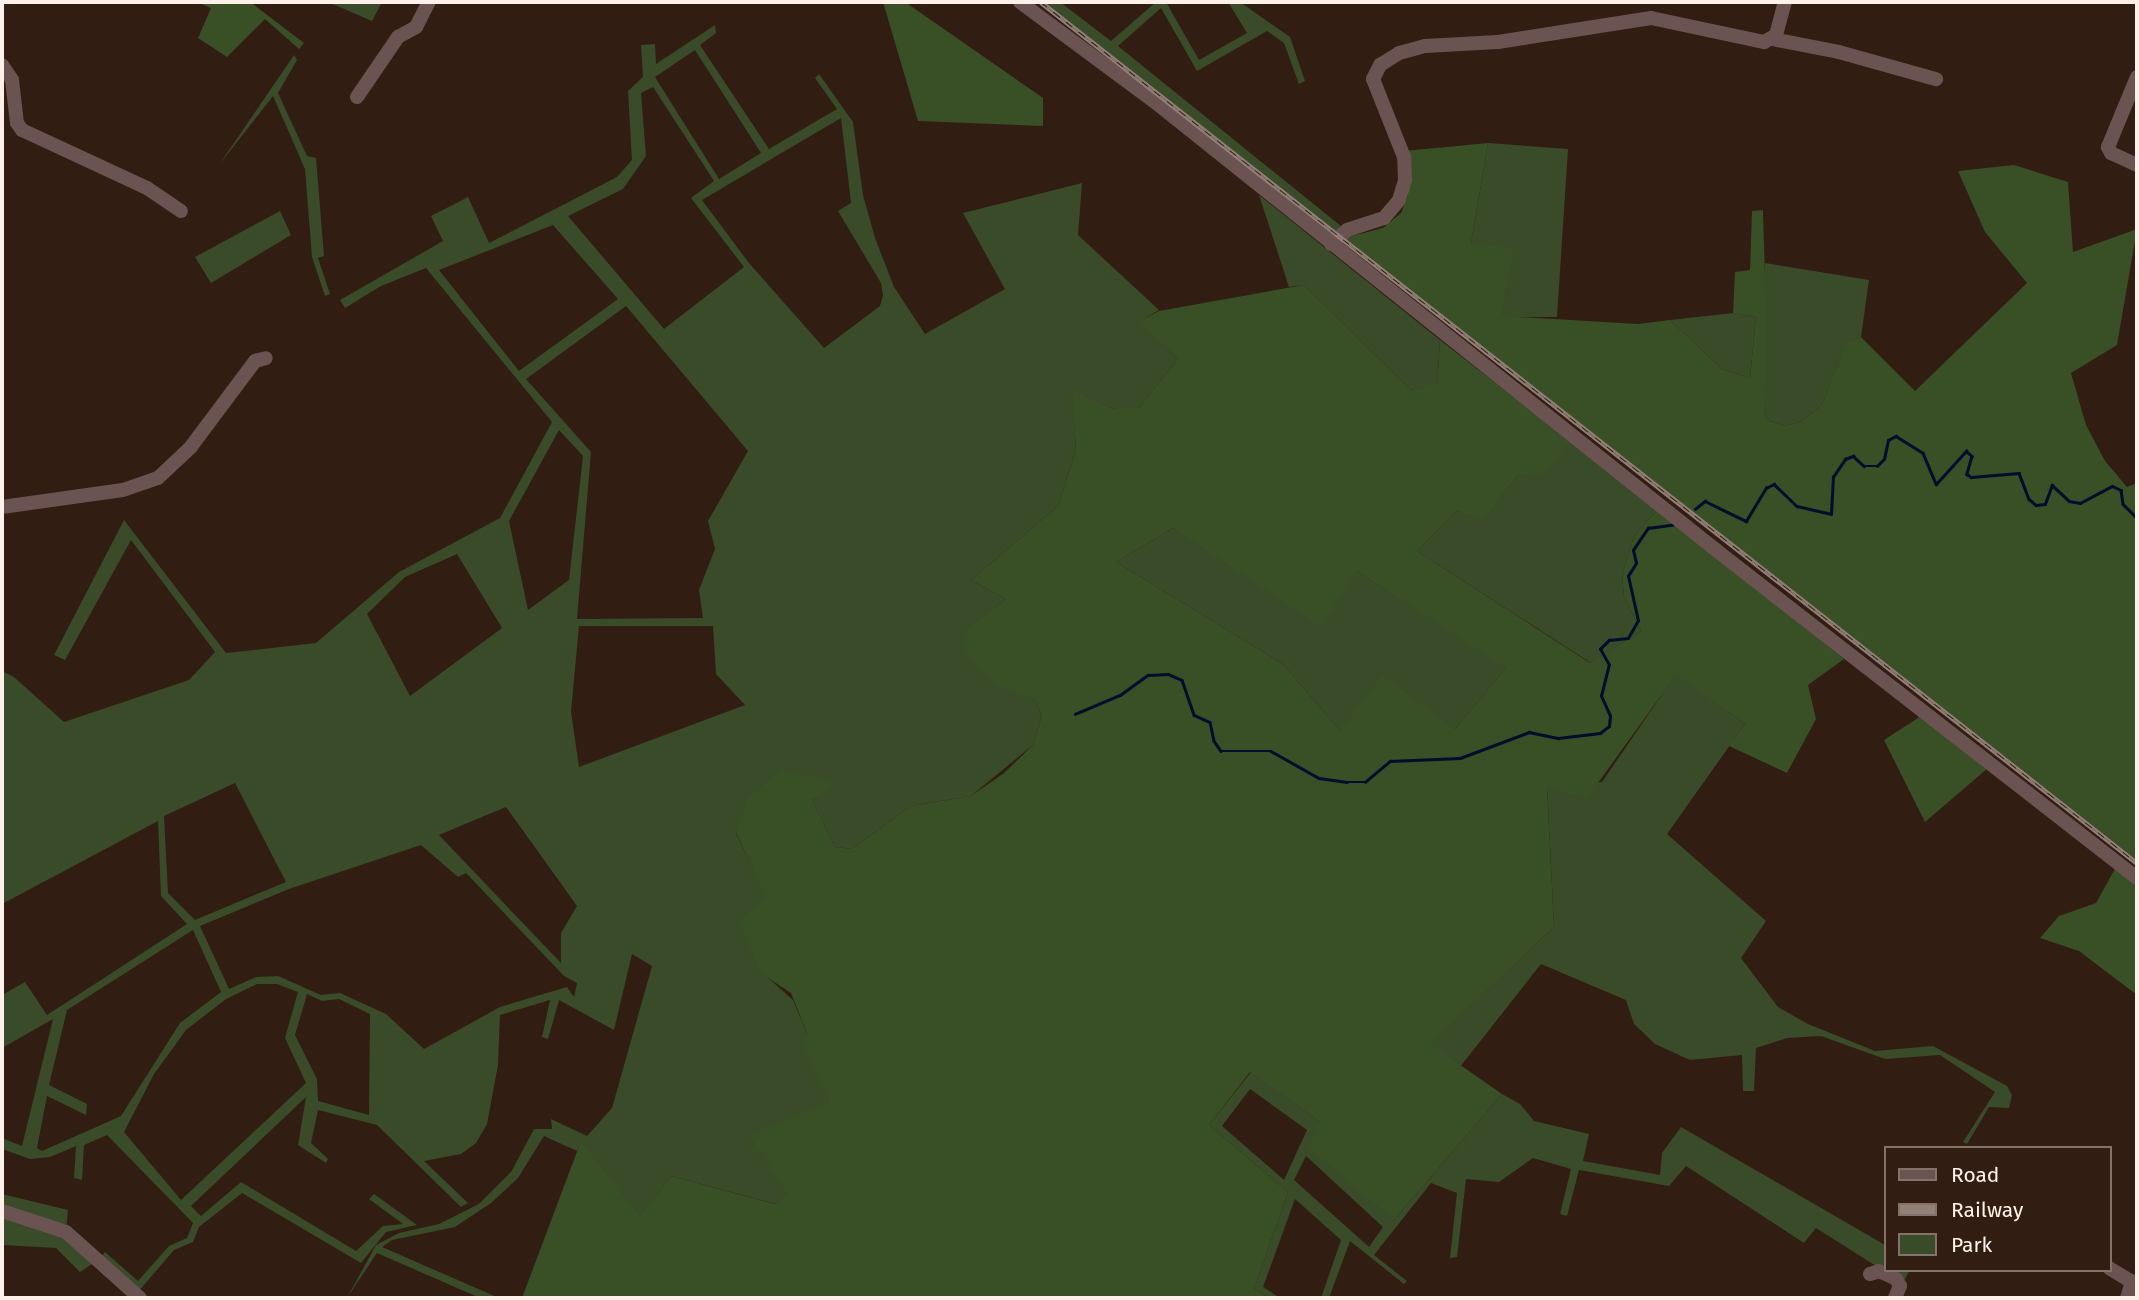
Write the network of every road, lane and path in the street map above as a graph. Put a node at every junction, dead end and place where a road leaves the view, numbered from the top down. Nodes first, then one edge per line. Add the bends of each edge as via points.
1 (429, 2) edge
2 (1020, 2) edge
3 (1785, 2) edge
4 (1772, 39) junction
5 (2, 65) edge
6 (2137, 77) edge
7 (1936, 79) dead end
8 (358, 97) dead end
9 (2137, 164) edge
10 (181, 211) dead end
11 (1331, 244) junction
12 (265, 358) dead end
13 (2, 508) edge
14 (2137, 878) edge
15 (2, 1211) edge
16 (2111, 1269) edge
17 (1870, 1274) dead end
18 (2135, 1281) edge
19 (141, 1298) edge
20 (1895, 1298) edge
21 (2127, 1298) edge

1 - 8 street via 416,27 398,37 360,87
2 - 11 street via 1160,106
3 - 4 street
4 - 7 street
4 - 11 street via 1748,40 1651,18 1399,53 1380,65 1373,79 1404,157 1405,180 1399,200 1384,218 1347,230
5 - 10 street via 12,80 17,123 22,130 128,178
6 - 9 street via 2108,147 2111,153
11 - 14 street
12 - 13 street via 255,361 196,441 158,478 123,490
15 - 19 street via 66,1232
16 - 18 street
17 - 20 street via 1879,1271 1896,1279 1900,1286
18 - 21 street

